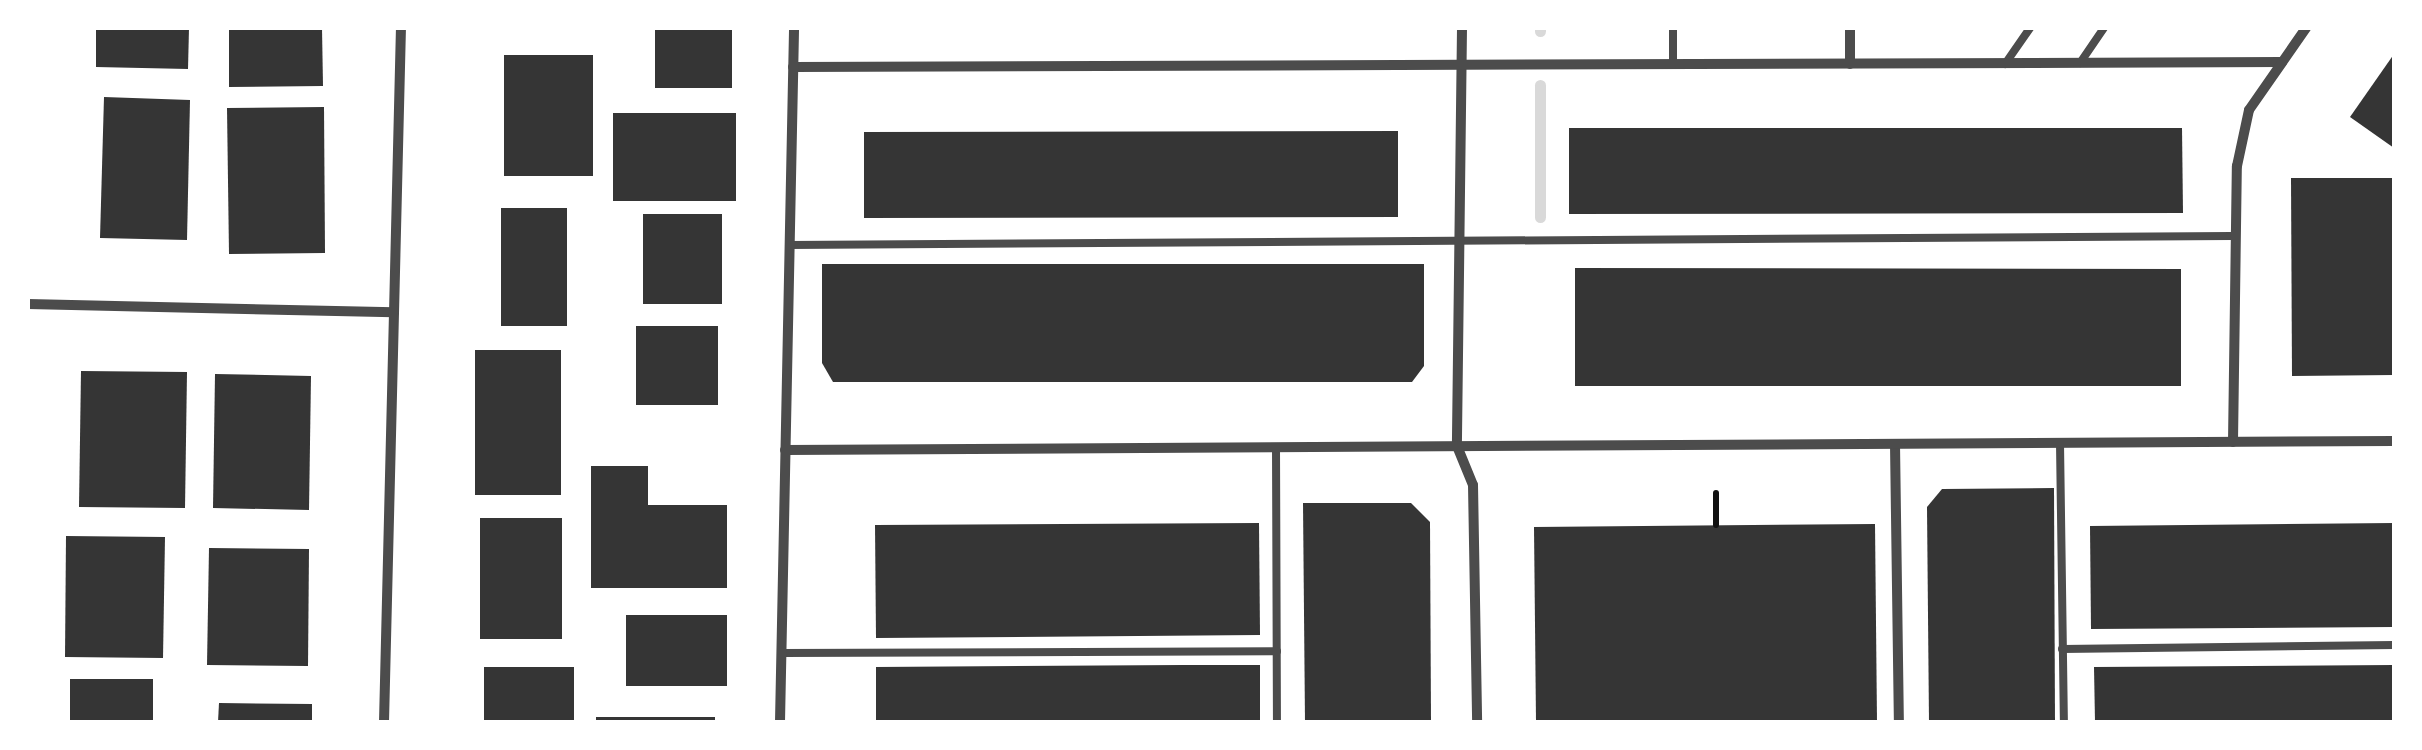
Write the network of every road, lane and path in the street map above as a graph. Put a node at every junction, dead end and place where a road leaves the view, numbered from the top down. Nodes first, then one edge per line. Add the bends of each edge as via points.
1 (400, 28) edge
2 (794, 28) edge
3 (1462, 28) edge
4 (1673, 28) edge
5 (1850, 28) edge
6 (2030, 28) edge
7 (2104, 28) edge
8 (2306, 28) edge
9 (2282, 62) junction
10 (2080, 63) junction
11 (1850, 64) junction
12 (2005, 64) junction
13 (1673, 65) junction
14 (1461, 66) junction
15 (793, 67) junction
16 (2232, 236) junction
17 (1459, 244) junction
18 (789, 246) junction
19 (28, 304) edge
20 (394, 312) junction
21 (2394, 441) edge
22 (2234, 442) junction
23 (2060, 443) junction
24 (1895, 444) junction
25 (1458, 446) junction
26 (1276, 447) junction
27 (786, 450) junction
28 (1716, 493) dead end
29 (1716, 525) dead end
30 (2394, 645) edge
31 (2062, 649) junction
32 (1277, 651) junction
33 (782, 653) junction
34 (384, 722) edge
35 (780, 722) edge
36 (1277, 722) edge
37 (1477, 722) edge
38 (1900, 722) edge
39 (2064, 722) edge

1 - 20 street
2 - 15 street
3 - 14 street
4 - 13 lane
5 - 11 street
6 - 12 lane
7 - 10 lane
8 - 9 street
9 - 10 street
9 - 16 street via 2249,110
10 - 12 street
11 - 12 street
11 - 13 street
13 - 14 street
14 - 15 street
14 - 17 street
15 - 18 street
16 - 17 lane
16 - 22 street
17 - 18 lane
17 - 25 street
18 - 27 street
19 - 20 street
20 - 34 street
21 - 22 street
22 - 23 street
23 - 24 street
23 - 31 lane
24 - 25 street
24 - 38 street
25 - 26 street
25 - 37 street via 1473,485
26 - 27 street
26 - 32 lane
27 - 33 street
28 - 29 path
30 - 31 lane
31 - 39 lane
32 - 33 lane
32 - 36 lane
33 - 35 street

